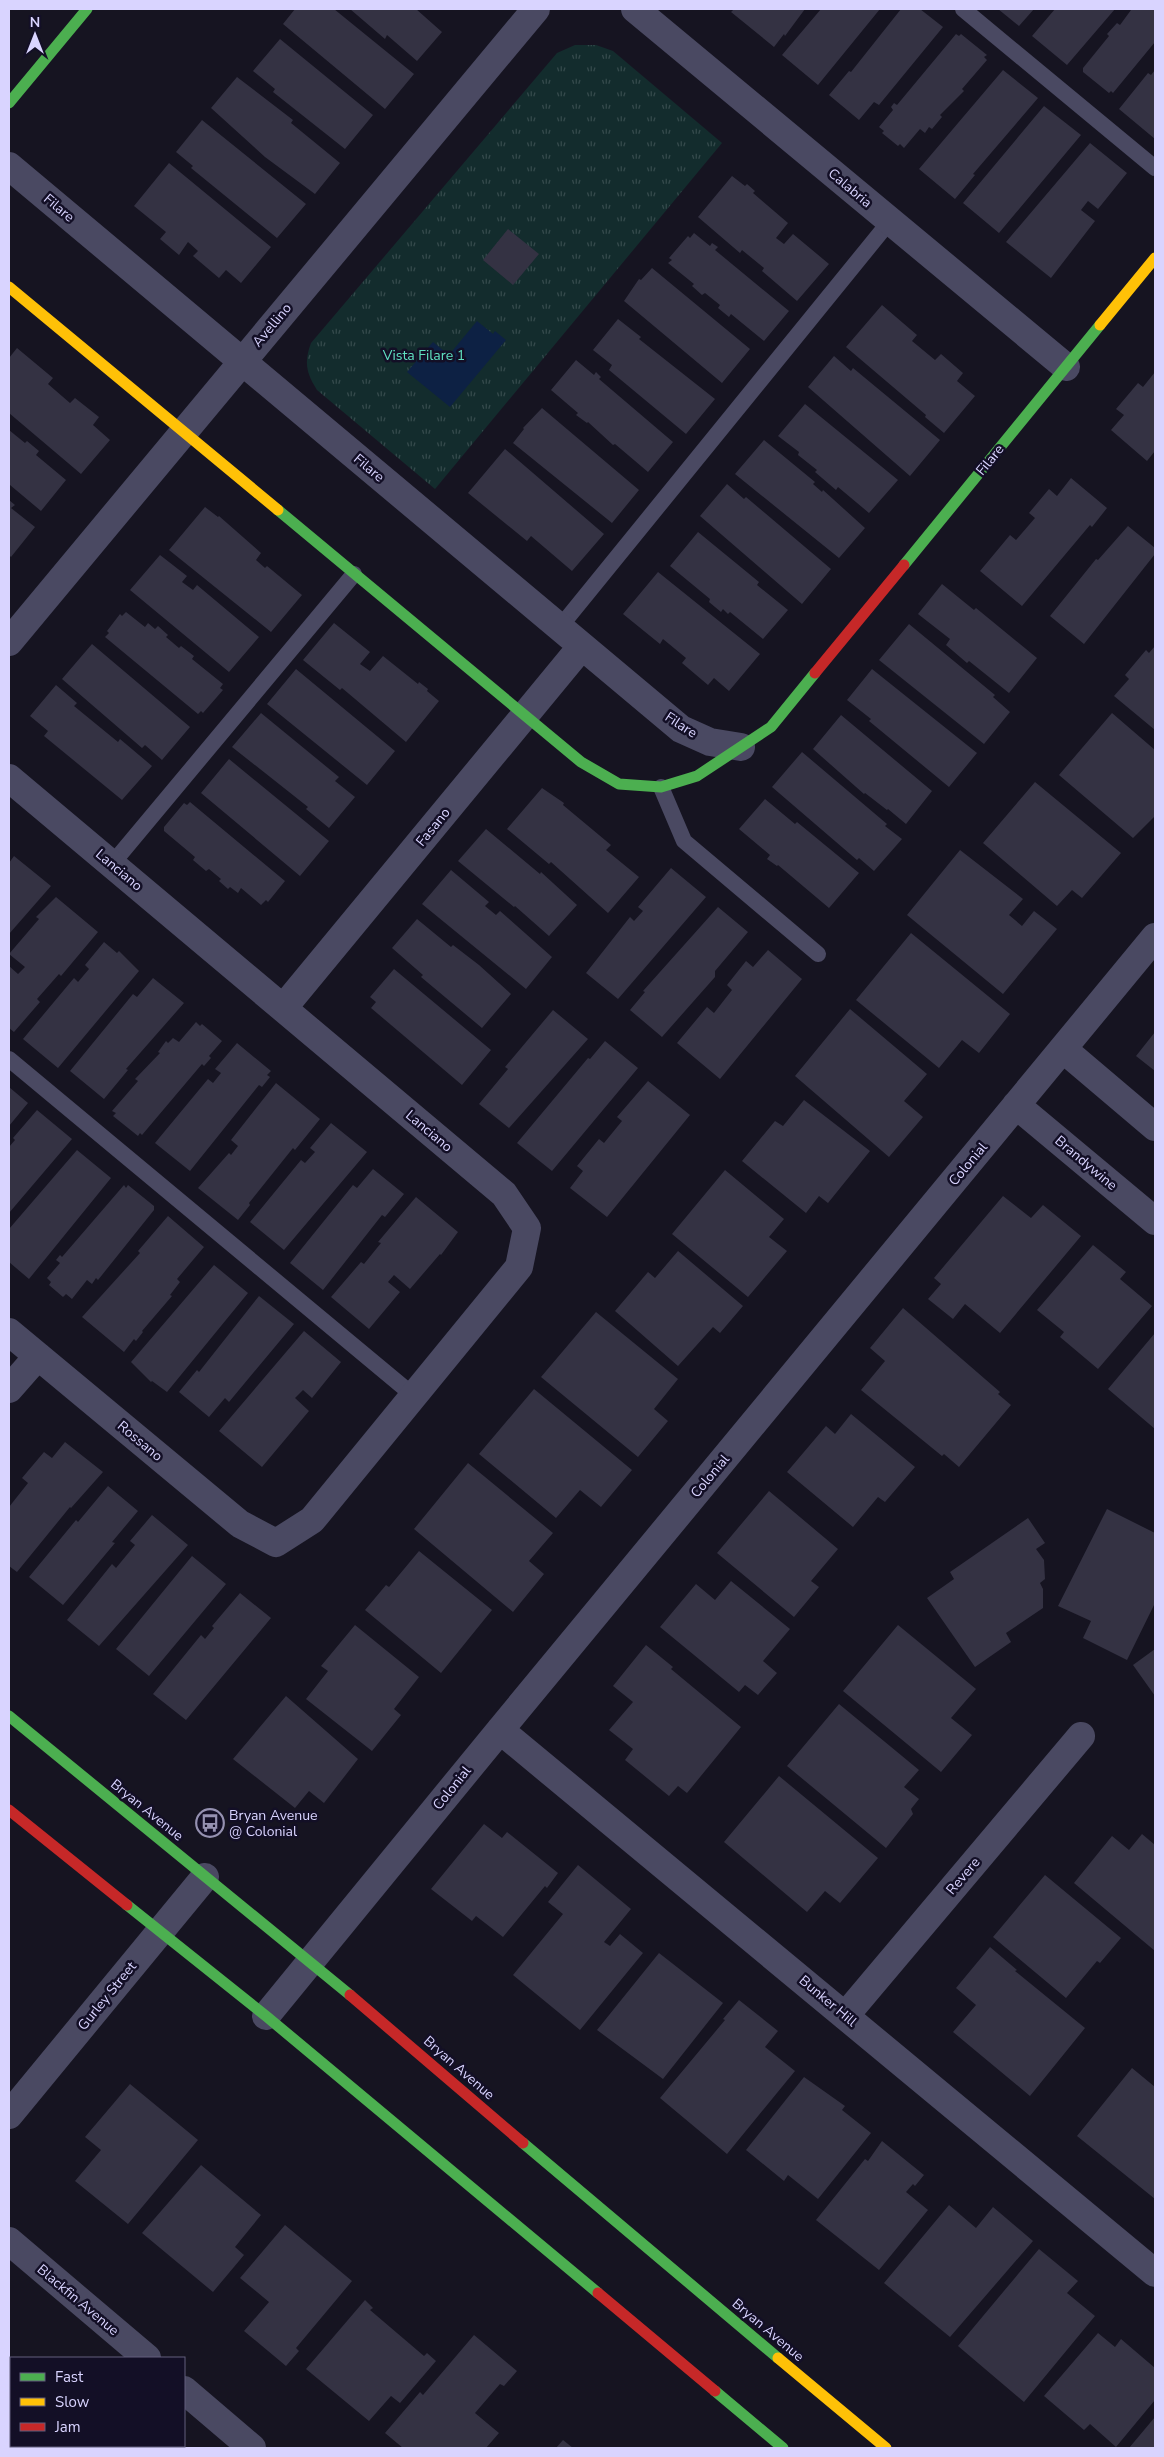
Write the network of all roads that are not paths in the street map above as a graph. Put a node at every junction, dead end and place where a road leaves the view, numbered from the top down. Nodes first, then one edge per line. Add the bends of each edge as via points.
1 (87, 9) edge
2 (536, 9) edge
3 (635, 9) edge
4 (963, 9) edge
5 (9, 103) edge
6 (9, 166) edge
7 (1155, 168) edge
8 (890, 222) junction
9 (1155, 258) edge
10 (9, 287) edge
11 (241, 361) junction
12 (1066, 367) junction
13 (182, 432) junction
14 (354, 574) junction
15 (560, 627) junction
16 (9, 642) edge
17 (582, 646) junction
18 (524, 715) junction
19 (741, 747) junction
20 (9, 778) edge
21 (661, 786) junction
22 (112, 864) junction
23 (1155, 937) edge
24 (818, 954) dead end
25 (284, 1007) junction
26 (1063, 1049) junction
27 (9, 1059) edge
28 (1016, 1105) junction
29 (1155, 1126) edge
30 (1155, 1221) edge
31 (9, 1332) edge
32 (38, 1356) junction
33 (9, 1389) edge
34 (414, 1396) junction
35 (276, 1543) joint
36 (9, 1716) edge
37 (500, 1730) junction
38 (1080, 1736) dead end
39 (9, 1810) edge
40 (205, 1877) junction
41 (161, 1930) junction
42 (311, 1961) junction
43 (266, 2016) junction
44 (845, 2016) junction
45 (9, 2115) edge
46 (9, 2241) edge
47 (1155, 2273) edge
48 (146, 2357) edge
49 (185, 2391) edge
50 (252, 2448) edge
51 (783, 2448) edge
52 (886, 2448) edge

1 - 5 main road
2 - 11 street, Avellino
3 - 8 street, Calabria
4 - 7 lane
6 - 11 street, Filare
8 - 12 street, Calabria
8 - 15 lane
9 - 12 main road, Filare
10 - 13 main road, Filare
11 - 13 street, Avellino
11 - 15 street, Filare
12 - 19 main road, Filare via 771,727
13 - 14 main road, Filare
13 - 16 street, Avellino
14 - 18 main road, Filare
14 - 22 lane
15 - 17 street, Filare
17 - 18 street, Fasano
17 - 19 street, Filare via 681,729 710,742
18 - 21 main road, Filare via 580,762 619,784
18 - 25 street, Fasano
19 - 21 main road, Filare via 697,776
20 - 22 street, Lanciano
21 - 24 lane via 684,841
22 - 25 street, Lanciano
23 - 26 street, Colonial
25 - 34 street, Lanciano via 504,1194 527,1228 519,1267
26 - 28 street, Colonial
26 - 29 street
27 - 34 lane
28 - 30 street, Brandywine
28 - 37 street, Colonial
31 - 32 street, Rossano
32 - 33 street
32 - 35 street, Rossano via 240,1524
34 - 35 street, Lanciano via 312,1520
36 - 40 main road, Bryan Avenue
37 - 42 street, Colonial
37 - 44 street, Bunker Hill
38 - 44 street, Revere
39 - 41 main road
40 - 41 street, Gurley Street
40 - 42 main road, Bryan Avenue
41 - 43 main road
41 - 45 street, Gurley Street
42 - 43 street, Colonial
42 - 52 main road, Bryan Avenue via 595,2205
43 - 51 main road
44 - 47 street, Bunker Hill
46 - 48 street, Blackfin Avenue
49 - 50 street

